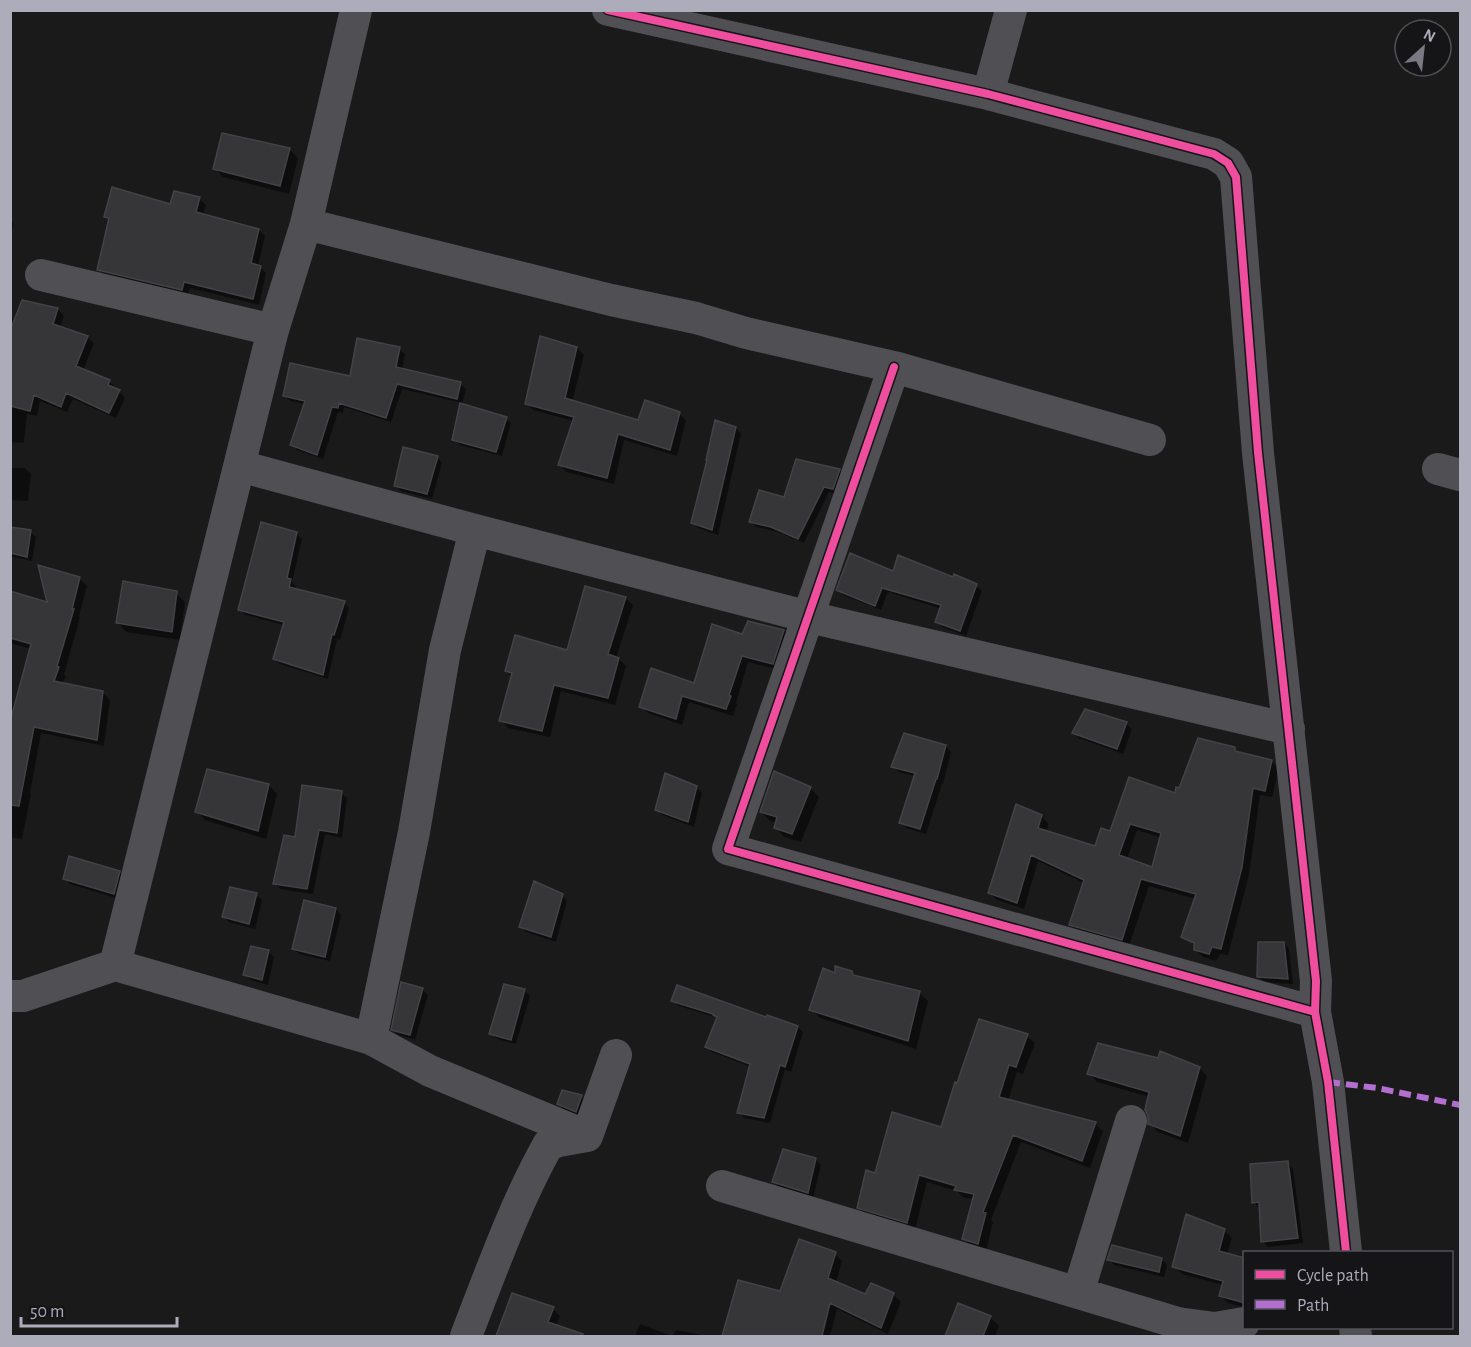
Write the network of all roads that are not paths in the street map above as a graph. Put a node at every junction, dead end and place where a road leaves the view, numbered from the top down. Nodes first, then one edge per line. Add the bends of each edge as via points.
1 (356, 10) edge
2 (608, 10) edge
3 (1011, 10) edge
4 (988, 94) junction
5 (306, 224) junction
6 (41, 275) dead end
7 (273, 330) junction
8 (894, 367) junction
9 (1150, 441) dead end
10 (240, 466) junction
11 (475, 530) junction
12 (809, 617) junction
13 (1289, 729) junction
14 (115, 965) junction
15 (10, 996) edge
16 (1315, 1012) junction
17 (371, 1039) junction
18 (616, 1055) dead end
19 (1131, 1121) dead end
20 (587, 1136) junction
21 (722, 1186) dead end
22 (1346, 1251) edge
23 (1078, 1293) junction
24 (1243, 1323) edge
25 (466, 1336) edge

1 - 5 street
2 - 4 street
3 - 4 street
4 - 13 street via 1214,154 1228,163 1236,177 1258,453
5 - 7 street
5 - 8 street
6 - 7 street
7 - 10 street
8 - 9 street
8 - 12 street
10 - 11 street
10 - 14 street
11 - 12 street
11 - 17 street via 445,650 414,832
12 - 13 street
12 - 16 street via 728,849
13 - 16 street via 1316,981
14 - 15 street via 23,996
14 - 17 street
16 - 22 street via 1328,1082
17 - 20 street via 430,1071
18 - 20 street
19 - 23 street
20 - 25 street via 548,1145 512,1217
21 - 23 street
23 - 24 street via 1179,1323 1215,1328

